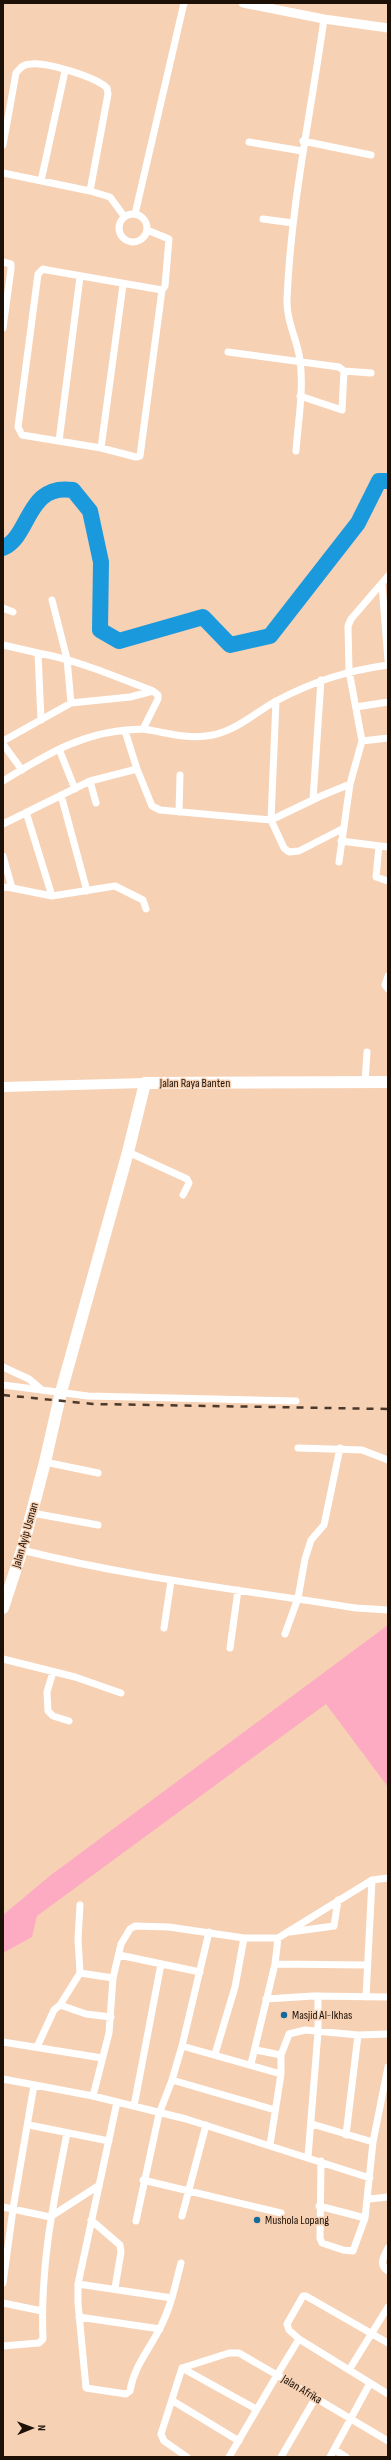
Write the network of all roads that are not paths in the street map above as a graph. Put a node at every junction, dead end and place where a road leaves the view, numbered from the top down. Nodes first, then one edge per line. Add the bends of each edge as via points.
1 (184, 3) edge
2 (243, 3) edge
3 (324, 19) junction
4 (388, 28) edge
5 (65, 70) junction
6 (303, 141) junction
7 (249, 142) dead end
8 (3, 144) edge
9 (302, 151) junction
10 (371, 155) dead end
11 (3, 173) edge
12 (42, 181) junction
13 (90, 191) junction
14 (135, 214) junction
15 (124, 216) junction
16 (263, 219) dead end
17 (293, 223) junction
18 (147, 230) junction
19 (3, 262) edge
20 (80, 277) junction
21 (123, 284) junction
22 (162, 290) junction
23 (3, 328) edge
24 (228, 352) dead end
25 (300, 362) junction
26 (344, 371) junction
27 (372, 373) dead end
28 (300, 396) junction
29 (60, 441) junction
30 (101, 448) junction
31 (296, 451) dead end
32 (388, 576) edge
33 (382, 585) junction
34 (52, 600) dead end
35 (3, 608) edge
36 (13, 612) dead end
37 (3, 645) edge
38 (38, 653) junction
39 (67, 659) junction
40 (388, 660) edge
41 (388, 665) edge
42 (349, 670) junction
43 (321, 680) junction
44 (154, 691) junction
45 (276, 701) junction
46 (388, 702) edge
47 (71, 703) junction
48 (356, 707) junction
49 (41, 720) junction
50 (143, 729) junction
51 (125, 731) junction
52 (388, 738) edge
53 (3, 741) edge
54 (362, 741) junction
55 (3, 744) edge
56 (59, 749) junction
57 (137, 769) junction
58 (22, 770) junction
59 (180, 775) dead end
60 (90, 781) junction
61 (3, 782) edge
62 (350, 784) junction
63 (75, 789) junction
64 (61, 794) junction
65 (313, 800) junction
66 (96, 803) dead end
67 (26, 812) junction
68 (178, 812) junction
69 (272, 820) junction
70 (3, 824) edge
71 (342, 829) junction
72 (341, 841) junction
73 (379, 846) junction
74 (388, 846) edge
75 (3, 856) edge
76 (339, 862) dead end
77 (388, 881) edge
78 (3, 887) edge
79 (12, 888) junction
80 (87, 891) junction
81 (52, 896) junction
82 (146, 909) dead end
83 (388, 976) edge
84 (388, 989) edge
85 (367, 1052) dead end
86 (365, 1082) junction
87 (388, 1082) edge
88 (145, 1083) junction
89 (3, 1087) edge
90 (128, 1152) junction
91 (183, 1196) dead end
92 (3, 1366) edge
93 (3, 1385) edge
94 (42, 1390) junction
95 (60, 1392) junction
96 (296, 1401) dead end
97 (298, 1448) dead end
98 (340, 1448) junction
99 (388, 1460) edge
100 (45, 1462) junction
101 (98, 1473) dead end
102 (32, 1512) junction
103 (98, 1525) dead end
104 (22, 1550) junction
105 (171, 1581) junction
106 (238, 1590) junction
107 (298, 1598) junction
108 (3, 1608) edge
109 (388, 1610) edge
110 (164, 1628) dead end
111 (285, 1634) dead end
112 (230, 1648) dead end
113 (3, 1659) edge
114 (53, 1672) junction
115 (121, 1693) dead end
116 (69, 1721) dead end
117 (388, 1878) edge
118 (372, 1880) junction
119 (338, 1900) junction
120 (80, 1905) dead end
121 (209, 1932) junction
122 (287, 1932) junction
123 (244, 1938) junction
124 (278, 1938) junction
125 (119, 1955) junction
126 (161, 1964) junction
127 (275, 1964) junction
128 (366, 1965) junction
129 (200, 1972) junction
130 (80, 1973) junction
131 (113, 1978) junction
132 (318, 1996) junction
133 (366, 1997) junction
134 (388, 1997) edge
135 (266, 1999) junction
136 (60, 2005) junction
137 (111, 2017) junction
138 (318, 2032) junction
139 (388, 2034) edge
140 (358, 2035) junction
141 (3, 2042) edge
142 (182, 2046) junction
143 (37, 2047) junction
144 (256, 2050) junction
145 (215, 2054) junction
146 (281, 2056) junction
147 (102, 2058) junction
148 (251, 2064) junction
149 (388, 2067) edge
150 (281, 2074) junction
151 (3, 2079) edge
152 (172, 2080) junction
153 (34, 2085) junction
154 (93, 2096) junction
155 (117, 2102) junction
156 (134, 2106) junction
157 (275, 2110) junction
158 (159, 2114) junction
159 (312, 2124) junction
160 (29, 2125) junction
161 (206, 2125) junction
162 (67, 2133) junction
163 (346, 2135) junction
164 (108, 2141) junction
165 (373, 2142) junction
166 (270, 2145) junction
167 (308, 2157) junction
168 (321, 2161) junction
169 (370, 2178) junction
170 (143, 2180) junction
171 (98, 2186) junction
172 (189, 2192) junction
173 (388, 2197) edge
174 (369, 2199) junction
175 (319, 2206) junction
176 (3, 2208) edge
177 (13, 2208) junction
178 (281, 2213) dead end
179 (182, 2216) dead end
180 (50, 2217) junction
181 (365, 2218) junction
182 (91, 2220) junction
183 (136, 2221) dead end
184 (388, 2248) edge
185 (181, 2263) dead end
186 (388, 2271) edge
187 (3, 2284) edge
188 (78, 2284) junction
189 (115, 2288) junction
190 (172, 2298) junction
191 (3, 2303) edge
192 (388, 2307) edge
193 (42, 2311) junction
194 (79, 2317) junction
195 (160, 2329) junction
196 (371, 2333) junction
197 (299, 2339) junction
198 (388, 2343) edge
199 (3, 2346) edge
200 (182, 2368) junction
201 (349, 2370) junction
202 (277, 2375) junction
203 (370, 2383) junction
204 (388, 2394) edge
205 (316, 2398) junction
206 (173, 2401) junction
207 (256, 2409) junction
208 (351, 2419) junction
209 (239, 2441) junction
210 (388, 2441) edge
211 (335, 2450) junction
212 (232, 2456) edge
213 (187, 2457) edge
214 (281, 2457) edge
215 (330, 2457) edge
216 (346, 2457) edge

1 - 14 street
2 - 3 street
3 - 4 street
3 - 6 street via 314,89
5 - 8 street via 37,63 21,67 16,74
5 - 12 street
5 - 13 street via 94,79 107,88
6 - 9 street
6 - 10 street
7 - 9 street
9 - 17 street
11 - 12 street
12 - 13 street
13 - 15 street via 110,197
14 - 15 street
14 - 18 street via 142,218
15 - 18 street via 120,230 127,240 140,240
16 - 17 street
17 - 25 street via 287,309 296,335
18 - 22 street via 168,239 166,286
19 - 23 street via 11,264 11,269
20 - 21 street
20 - 29 street
20 - 29 street via 43,269 38,274 19,420 19,432 22,435
21 - 22 street
21 - 30 street
22 - 30 street via 142,452 136,457
24 - 25 street
25 - 26 street via 339,367
25 - 28 street
26 - 27 street
26 - 28 street via 342,410
28 - 31 street
29 - 30 street
32 - 33 street
33 - 40 street
33 - 42 street via 349,622
34 - 39 street
35 - 36 street
37 - 38 street
38 - 39 street
38 - 49 street
39 - 44 street
39 - 47 street
41 - 42 street
42 - 43 street
42 - 48 street
43 - 45 street
43 - 65 street
44 - 47 street via 130,697
44 - 50 street via 158,699
45 - 50 street via 223,733 194,737
45 - 69 street
46 - 48 street
47 - 49 street
48 - 54 street
49 - 53 street
50 - 51 street
51 - 56 street via 82,738
51 - 57 street
52 - 54 street
54 - 62 street
55 - 58 street
56 - 58 street
56 - 63 street
57 - 60 street
57 - 68 street via 152,806 160,810
58 - 61 street
59 - 68 street
60 - 63 street
60 - 66 street
62 - 65 street
62 - 71 street
63 - 64 street
64 - 67 street
64 - 80 street
65 - 69 street
67 - 70 street
67 - 81 street
68 - 69 street
69 - 71 street via 284,848 289,852 299,851
71 - 72 street
72 - 73 street
72 - 76 street
73 - 74 street
73 - 77 street via 376,877
75 - 79 street
78 - 79 street
79 - 81 street
80 - 81 street
80 - 82 street via 119,887 143,900
83 - 84 street via 385,985
85 - 86 street
86 - 87 main road, Jalan Raya Banten
86 - 88 main road, Jalan Raya Banten
88 - 89 main road, Jalan Raya Banten
88 - 90 main road, Jalan Ayip Usman
90 - 91 street via 187,1179 189,1183
90 - 95 main road, Jalan Ayip Usman
92 - 94 street via 29,1379
93 - 94 street
94 - 95 street
95 - 96 street via 88,1396
95 - 100 main road, Jalan Ayip Usman
97 - 98 street
98 - 99 street via 371,1452
98 - 107 street via 324,1525 311,1540
100 - 101 street
100 - 102 main road, Jalan Ayip Usman
102 - 103 street
102 - 104 main road, Jalan Ayip Usman
104 - 105 street via 84,1566
104 - 108 main road, Jalan Ayip Usman
105 - 106 street
105 - 110 street
106 - 107 street
106 - 112 street
107 - 109 street via 356,1608
107 - 111 street
113 - 114 street
114 - 115 street
114 - 116 street via 47,1692 48,1711 53,1716
117 - 118 street
118 - 119 street
118 - 128 street
119 - 122 street
119 - 122 street via 334,1926
120 - 130 street
121 - 123 street
121 - 125 street via 169,1927 132,1927 125,1935
121 - 129 street
122 - 124 street
123 - 124 street
123 - 145 street via 235,1987
124 - 127 street
125 - 126 street
125 - 131 street
126 - 129 street
126 - 156 street
127 - 128 street
127 - 135 street
128 - 133 street
129 - 142 street
130 - 131 street
130 - 136 street
131 - 137 street
132 - 133 street
132 - 135 street
132 - 138 street
133 - 134 street
135 - 144 street
136 - 137 street via 86,2014
136 - 143 street via 54,2010
137 - 147 street
138 - 140 street
138 - 146 street via 292,2032
138 - 159 street
139 - 140 street
140 - 163 street
141 - 143 street
142 - 145 street
142 - 152 street
143 - 147 street
144 - 146 street
144 - 148 street
145 - 148 street
146 - 150 street
147 - 154 street
148 - 150 street
149 - 165 street
150 - 157 street
151 - 153 street
152 - 157 street
152 - 158 street
153 - 154 street
153 - 160 street
154 - 155 street
155 - 156 street
155 - 164 street
156 - 158 street
157 - 166 street
158 - 161 street
158 - 170 street
159 - 163 street
159 - 167 street
160 - 162 street
160 - 177 street
161 - 166 street
161 - 172 street
162 - 164 street
162 - 180 street
163 - 165 street
164 - 171 street
165 - 169 street
166 - 167 street
167 - 168 street
168 - 169 street
168 - 175 street
169 - 174 street
170 - 172 street
170 - 183 street
171 - 180 street
171 - 182 street
172 - 178 street
172 - 179 street
173 - 174 street
174 - 181 street
175 - 181 street
175 - 181 street via 322,2243 343,2250 353,2251
176 - 177 street
177 - 180 street
177 - 187 street
180 - 193 street via 42,2279
182 - 188 street
182 - 189 street via 120,2245
184 - 186 street via 382,2265
185 - 190 street
188 - 189 street
188 - 194 street
189 - 190 street
190 - 195 street
191 - 193 street
192 - 196 street
193 - 199 street via 42,2342
194 - 195 street
194 - 195 street via 82,2368 87,2389 128,2393 133,2375
196 - 197 street via 303,2296 286,2324
196 - 198 street
196 - 201 street
197 - 201 street
197 - 202 street, Jalan Afrika
200 - 202 street via 229,2353 239,2353
200 - 206 street
200 - 207 street
201 - 203 street
202 - 205 street, Jalan Afrika
202 - 207 street
203 - 204 street
203 - 208 street
205 - 208 street, Jalan Afrika
205 - 214 street
206 - 209 street
206 - 213 street via 161,2434 162,2438
207 - 209 street
208 - 210 street, Jalan Afrika
208 - 211 street
209 - 212 street
211 - 215 street
211 - 216 street

